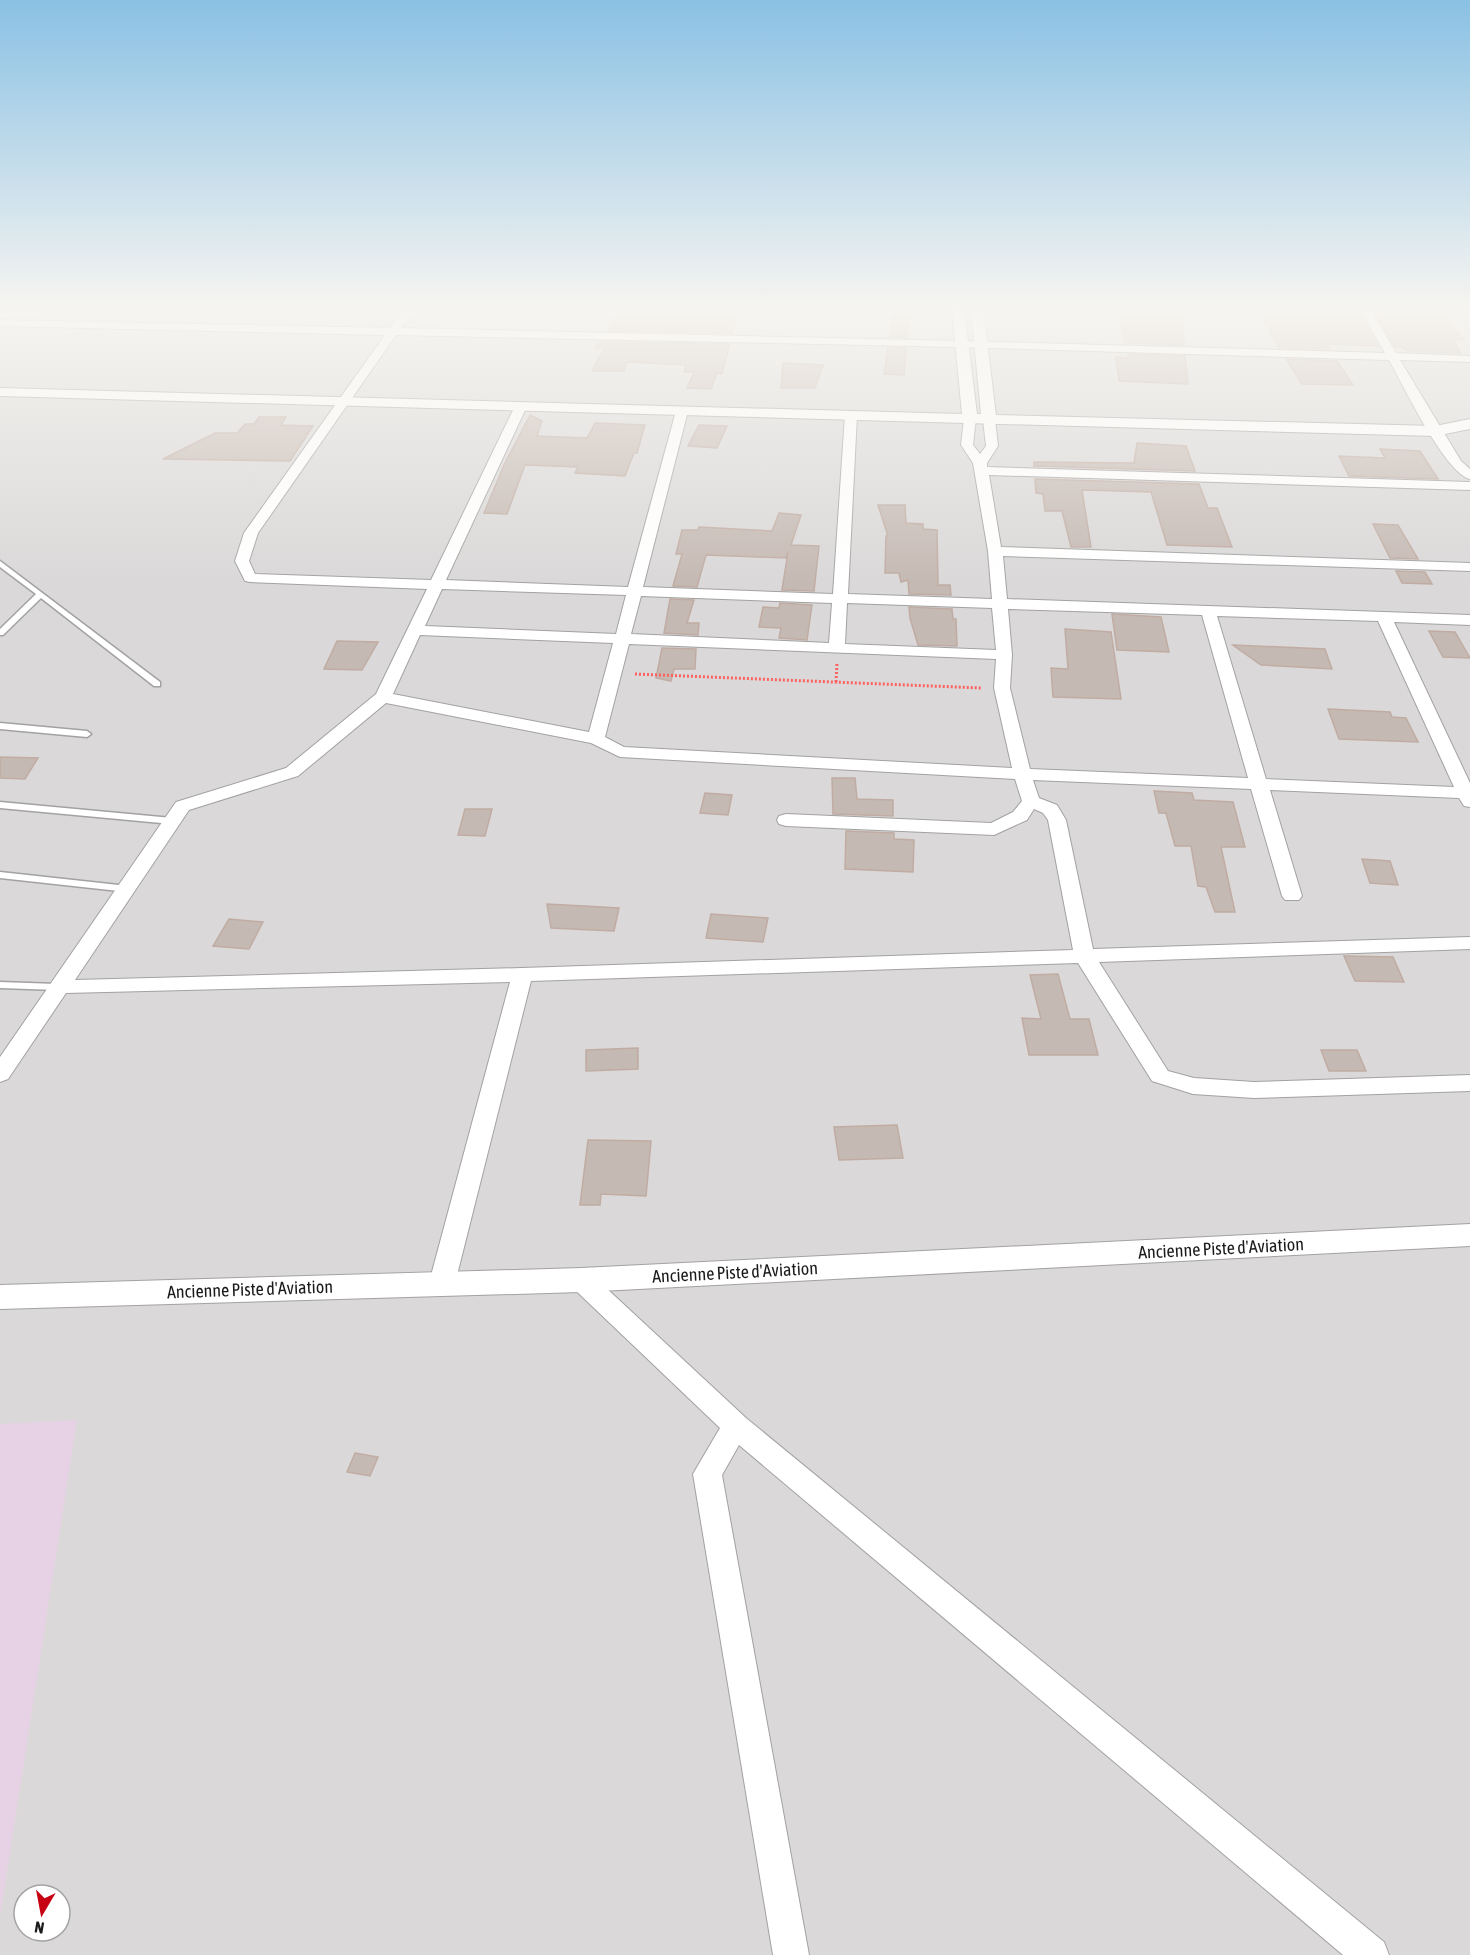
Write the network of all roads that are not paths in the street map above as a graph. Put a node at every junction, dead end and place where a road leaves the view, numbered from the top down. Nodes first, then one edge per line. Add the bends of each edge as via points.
1 (344, 400) edge
2 (430, 400) edge
3 (539, 400) edge
4 (967, 400) edge
5 (987, 400) edge
6 (1418, 400) edge
7 (521, 406) junction
8 (682, 411) junction
9 (969, 412) junction
10 (988, 412) junction
11 (851, 415) junction
12 (1470, 417) edge
13 (1470, 424) edge
14 (1431, 425) junction
15 (1448, 452) junction
16 (1470, 459) edge
17 (981, 467) junction
18 (1470, 475) edge
19 (1470, 486) edge
20 (995, 551) junction
21 (0, 563) edge
22 (1470, 567) edge
23 (437, 584) junction
24 (634, 591) junction
25 (41, 594) junction
26 (840, 598) junction
27 (999, 603) junction
28 (1208, 611) junction
29 (1384, 618) junction
30 (1470, 620) edge
31 (413, 630) junction
32 (0, 633) edge
33 (621, 639) junction
34 (837, 648) junction
35 (1004, 655) junction
36 (157, 684) dead end
37 (383, 697) junction
38 (0, 726) edge
39 (87, 734) dead end
40 (596, 740) junction
41 (1022, 774) junction
42 (1258, 785) junction
43 (1468, 796) edge
44 (1031, 801) junction
45 (0, 805) edge
46 (786, 820) dead end
47 (172, 821) junction
48 (0, 875) edge
49 (128, 889) junction
50 (1292, 896) dead end
51 (1470, 943) edge
52 (1084, 955) junction
53 (522, 975) junction
54 (0, 985) edge
55 (57, 987) junction
56 (0, 1074) edge
57 (1470, 1083) edge
58 (1470, 1235) edge
59 (581, 1280) junction
60 (442, 1283) junction
61 (0, 1298) edge
62 (736, 1426) junction
63 (791, 1955) edge
64 (1371, 1955) edge

1 - 23 street via 251,533 242,561 250,578
2 - 7 street
3 - 9 street
4 - 9 street
5 - 10 street
6 - 14 street
7 - 8 street
7 - 23 street
8 - 11 street
8 - 24 street
9 - 10 street
9 - 11 street
9 - 17 street via 967,445
10 - 14 street
10 - 17 street via 992,446
11 - 26 street
12 - 14 street
13 - 14 street
14 - 15 street
15 - 16 street
15 - 18 street
17 - 19 street
17 - 20 street
20 - 22 street
20 - 27 street
21 - 25 lane
23 - 24 street
23 - 31 street
24 - 26 street
24 - 33 street
25 - 32 lane
25 - 36 lane
26 - 27 street
26 - 34 street
27 - 28 street
27 - 35 street
28 - 29 street
28 - 42 street
29 - 30 street
29 - 43 street
31 - 33 street
31 - 37 street
33 - 34 street
33 - 40 street
34 - 35 street
35 - 41 street via 1002,688
37 - 40 street
37 - 47 street via 292,772 182,806
38 - 39 lane
40 - 41 street via 620,752
41 - 42 street
41 - 44 street
42 - 43 street
42 - 50 street
44 - 46 street via 1020,816 994,829
44 - 52 street via 1050,809 1057,820
45 - 47 lane
47 - 49 street
48 - 49 lane
49 - 55 street
51 - 52 street
52 - 53 street
52 - 57 street via 1160,1076 1194,1086 1254,1090
53 - 55 street
53 - 60 street
54 - 55 lane
55 - 56 street
58 - 59 street, Ancienne Piste d'Aviation
59 - 60 street, Ancienne Piste d'Aviation
59 - 62 street
60 - 61 street, Ancienne Piste d'Aviation
62 - 63 street via 707,1474
62 - 64 street

